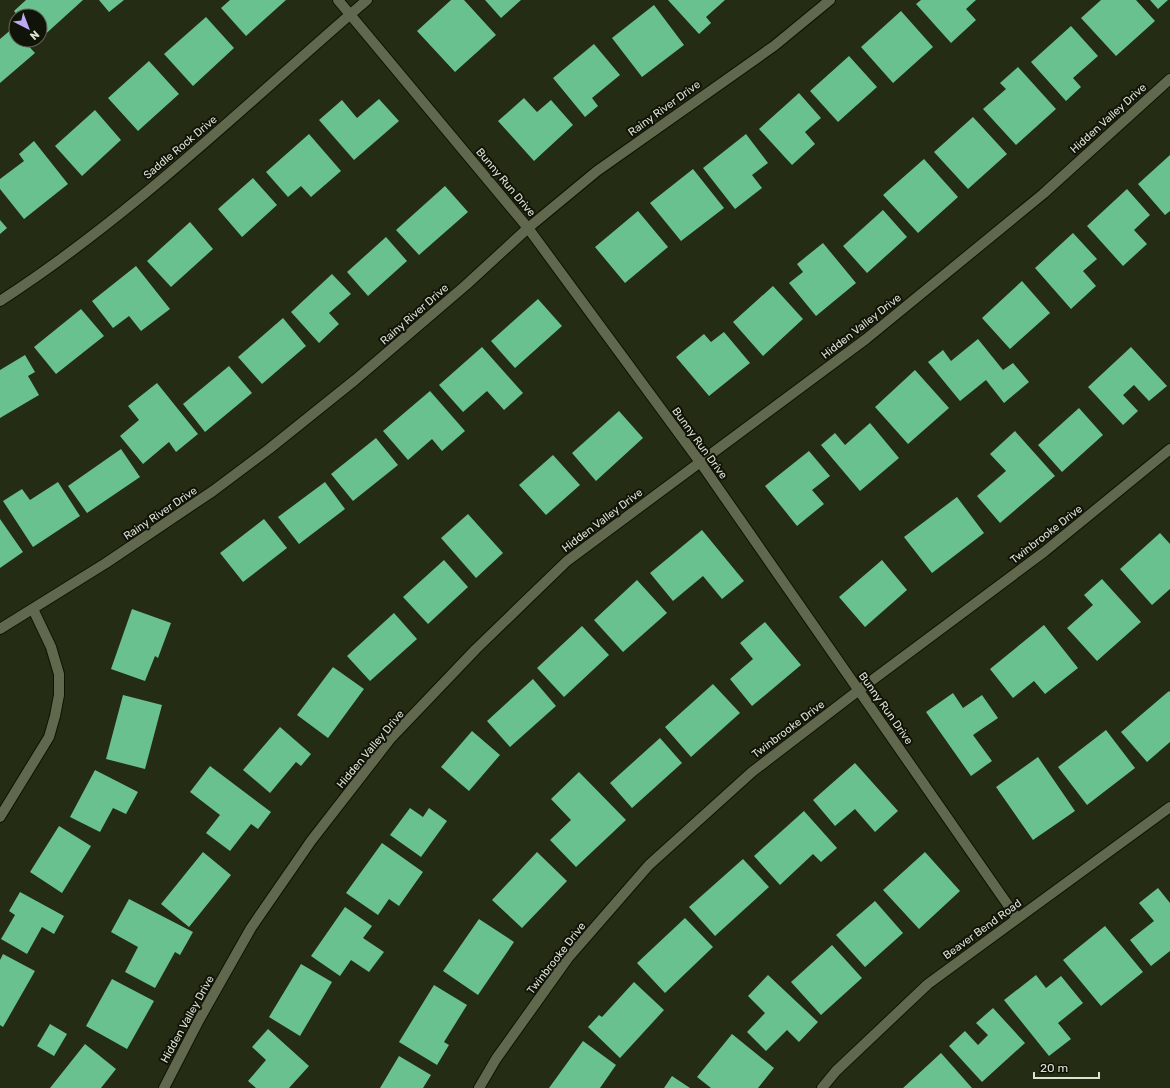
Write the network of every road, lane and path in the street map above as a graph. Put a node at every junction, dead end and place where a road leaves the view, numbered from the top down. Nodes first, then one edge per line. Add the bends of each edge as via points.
1 (338, 0) edge
2 (367, 0) edge
3 (830, 0) edge
4 (351, 14) junction
5 (1170, 79) edge
6 (528, 228) junction
7 (0, 301) edge
8 (1170, 449) edge
9 (700, 462) junction
10 (33, 609) junction
11 (0, 629) edge
12 (859, 690) junction
13 (1170, 807) edge
14 (0, 817) edge
15 (1017, 918) junction
16 (164, 1088) edge
17 (479, 1088) edge
18 (822, 1088) edge

1 - 4 street, Bunny Run Drive
2 - 4 street, Saddle Rock Drive
3 - 6 street, Rainy River Drive via 774,46 597,171
4 - 6 street, Bunny Run Drive
4 - 7 street, Saddle Rock Drive via 207,140 90,237
5 - 9 street, Hidden Valley Drive via 1043,194 866,339
6 - 9 street, Bunny Run Drive
6 - 10 street, Rainy River Drive via 355,380 269,449 213,491
8 - 12 street, Twinbrooke Drive via 1044,552
9 - 12 street, Bunny Run Drive
9 - 16 street, Hidden Valley Drive via 567,561 476,649 392,738 312,841 251,928
10 - 11 street, Rainy River Drive
10 - 14 street via 51,647 59,674 59,695 49,737
12 - 15 street, Bunny Run Drive
12 - 17 street, Twinbrooke Drive via 752,772 649,865 568,958 496,1059
13 - 15 street, Beaver Bend Road
15 - 18 street, Beaver Bend Road via 928,984 836,1071

